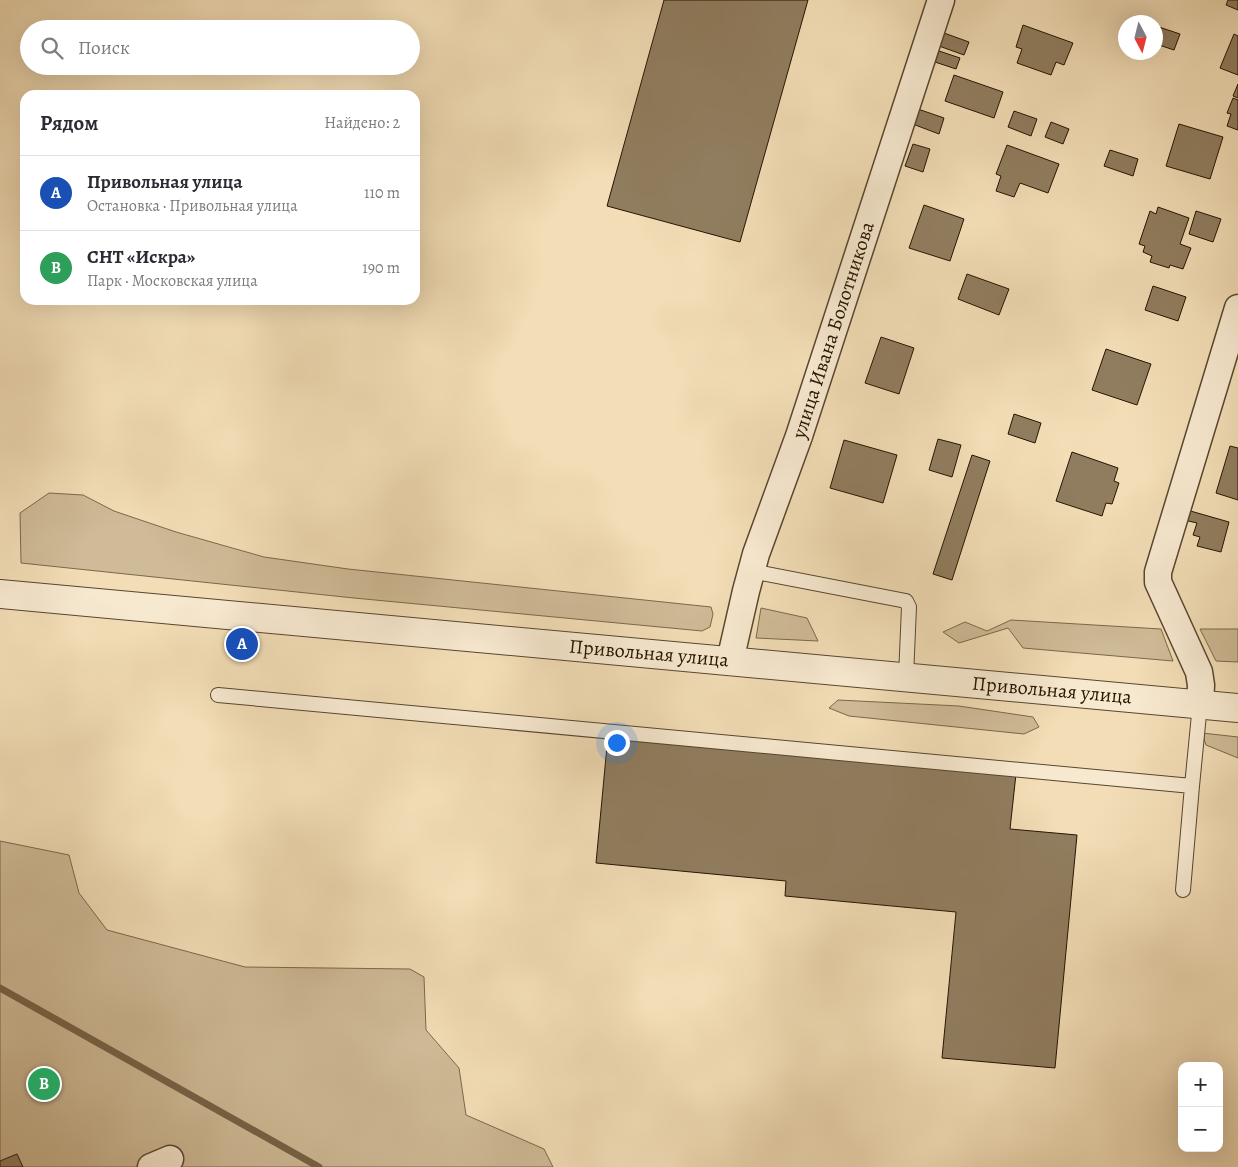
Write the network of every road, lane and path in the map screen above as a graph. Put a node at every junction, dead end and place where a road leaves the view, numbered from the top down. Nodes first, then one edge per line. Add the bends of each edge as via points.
1 (941, 0) edge
2 (1238, 308) edge
3 (751, 572) junction
4 (0, 594) edge
5 (730, 661) junction
6 (906, 677) junction
7 (218, 696) dead end
8 (1200, 704) junction
9 (1238, 708) edge
10 (1192, 786) junction
11 (1183, 890) dead end

1 - 3 street, улица Ивана Болотникова via 802,427
2 - 8 street via 1158,572 1158,582 1200,672
3 - 5 street, улица Ивана Болотникова
3 - 6 lane via 906,601 909,607
4 - 5 street, Привольная улица
5 - 6 street, Привольная улица
6 - 8 street, Привольная улица
7 - 10 lane
8 - 9 street, Привольная улица
8 - 10 lane
10 - 11 lane

